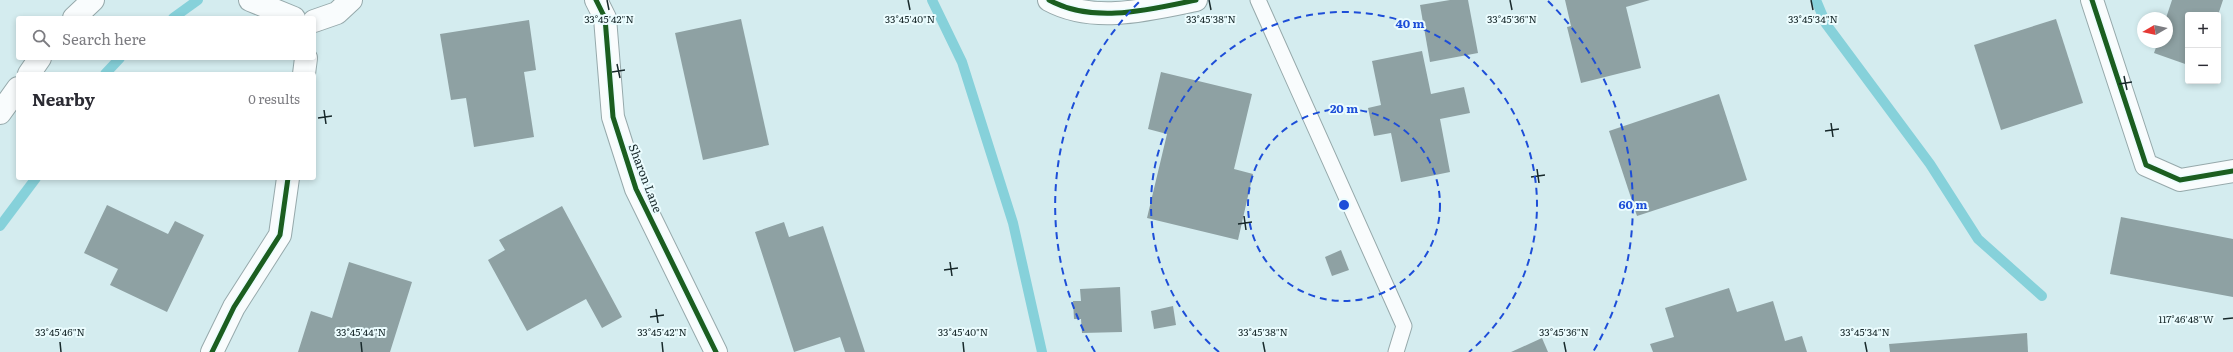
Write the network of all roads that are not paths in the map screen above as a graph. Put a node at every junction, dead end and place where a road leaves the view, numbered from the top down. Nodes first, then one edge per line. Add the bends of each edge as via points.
1 (93, 0) edge
2 (250, 0) edge
3 (351, 0) edge
4 (1048, 0) edge
5 (1196, 0) edge
6 (1258, 0) edge
7 (2092, 0) edge
8 (605, 6) edge
9 (76, 16) edge
10 (289, 16) edge
11 (316, 20) edge
12 (39, 60) edge
13 (306, 60) edge
14 (30, 72) edge
15 (304, 72) edge
16 (16, 91) edge
17 (0, 113) edge
18 (2233, 171) edge
19 (288, 180) edge
20 (212, 352) edge
21 (716, 352) edge
22 (1396, 352) edge

1 - 9 street
2 - 10 street
3 - 11 street via 337,13
4 - 5 street via 1061,7 1106,14
6 - 22 lane via 1404,326
7 - 18 street via 2146,165 2180,180
8 - 21 street, Sharon Lane via 613,117 636,189
12 - 14 street
13 - 15 street
16 - 17 street
19 - 20 street via 280,235 234,307

